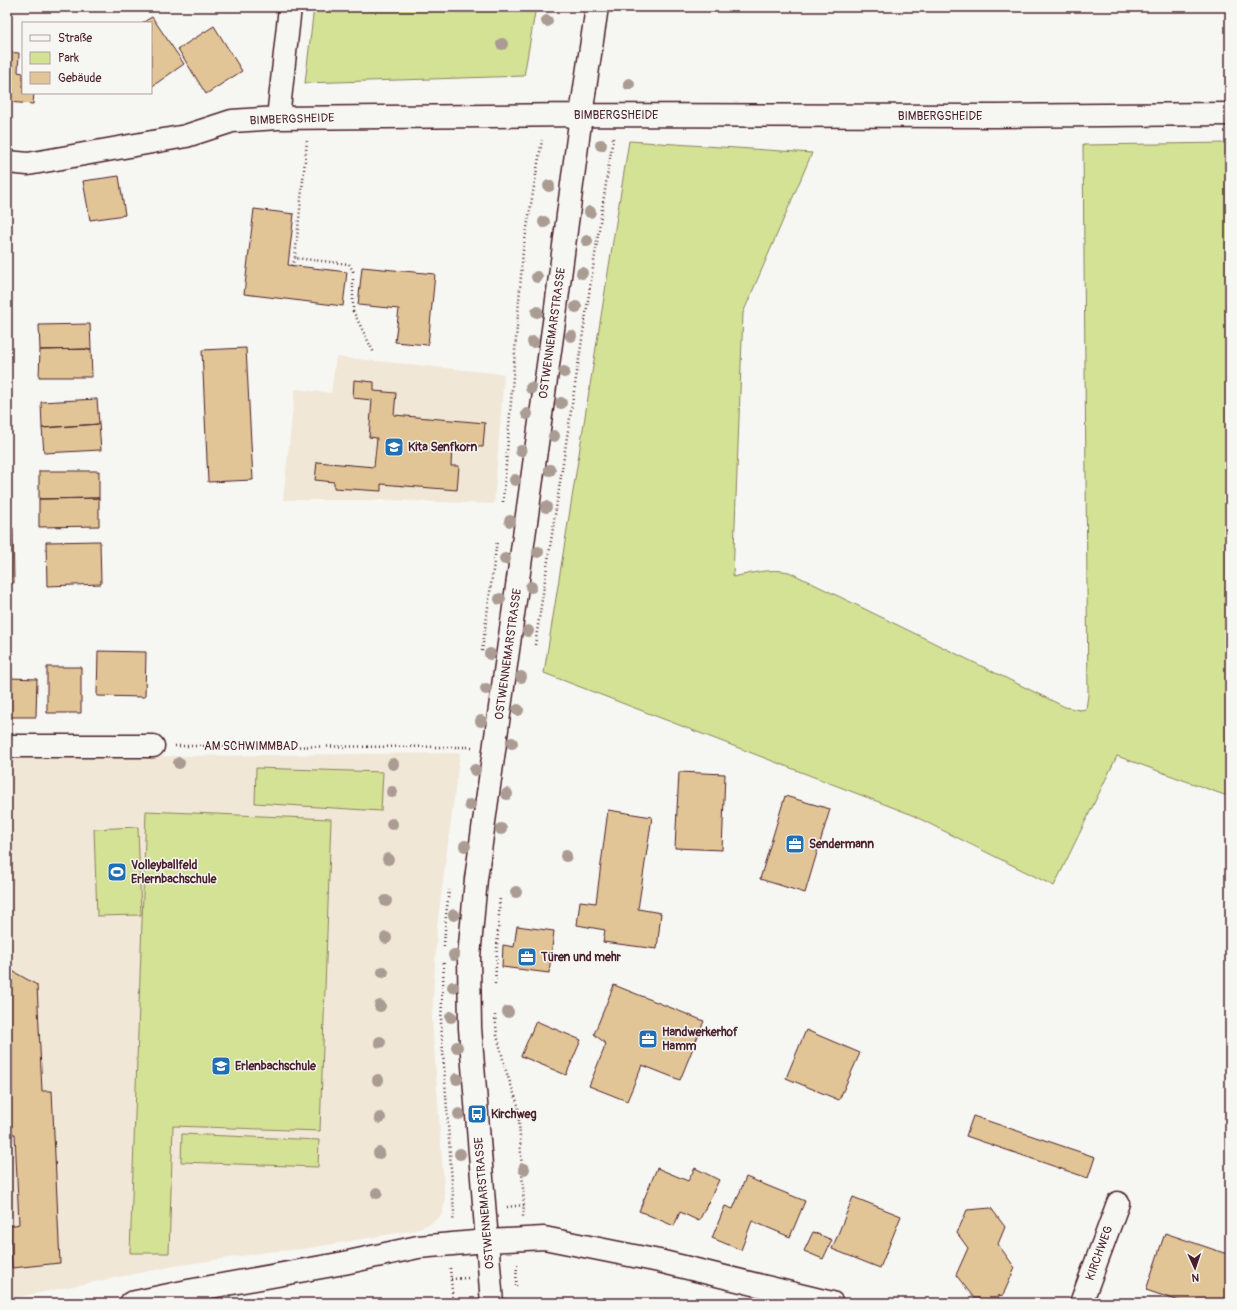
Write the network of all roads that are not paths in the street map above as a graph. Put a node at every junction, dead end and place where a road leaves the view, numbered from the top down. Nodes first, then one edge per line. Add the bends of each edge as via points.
1 (290, 7) edge
2 (597, 7) edge
3 (1230, 114) edge
4 (581, 115) junction
5 (278, 118) junction
6 (7, 162) edge
7 (7, 746) edge
8 (153, 746) road end
9 (1118, 1203) dead end
10 (487, 1240) junction
11 (131, 1303) edge
12 (492, 1303) edge
13 (832, 1303) edge
14 (1081, 1303) edge

1 - 5 street
2 - 4 street, OSTWENNEMARSTRASSE
3 - 4 street, BIMBERGSHEIDE
4 - 5 street, BIMBERGSHEIDE
4 - 10 street, OSTWENNEMARSTRASSE via 476,879 469,957 470,1028
5 - 6 street, BIMBERGSHEIDE via 232,121 186,136 28,164
7 - 8 street
9 - 14 street, KIRCHWEG
10 - 11 street via 418,1247
10 - 12 street, OSTWENNEMARSTRASSE
10 - 13 street via 544,1238 659,1261

